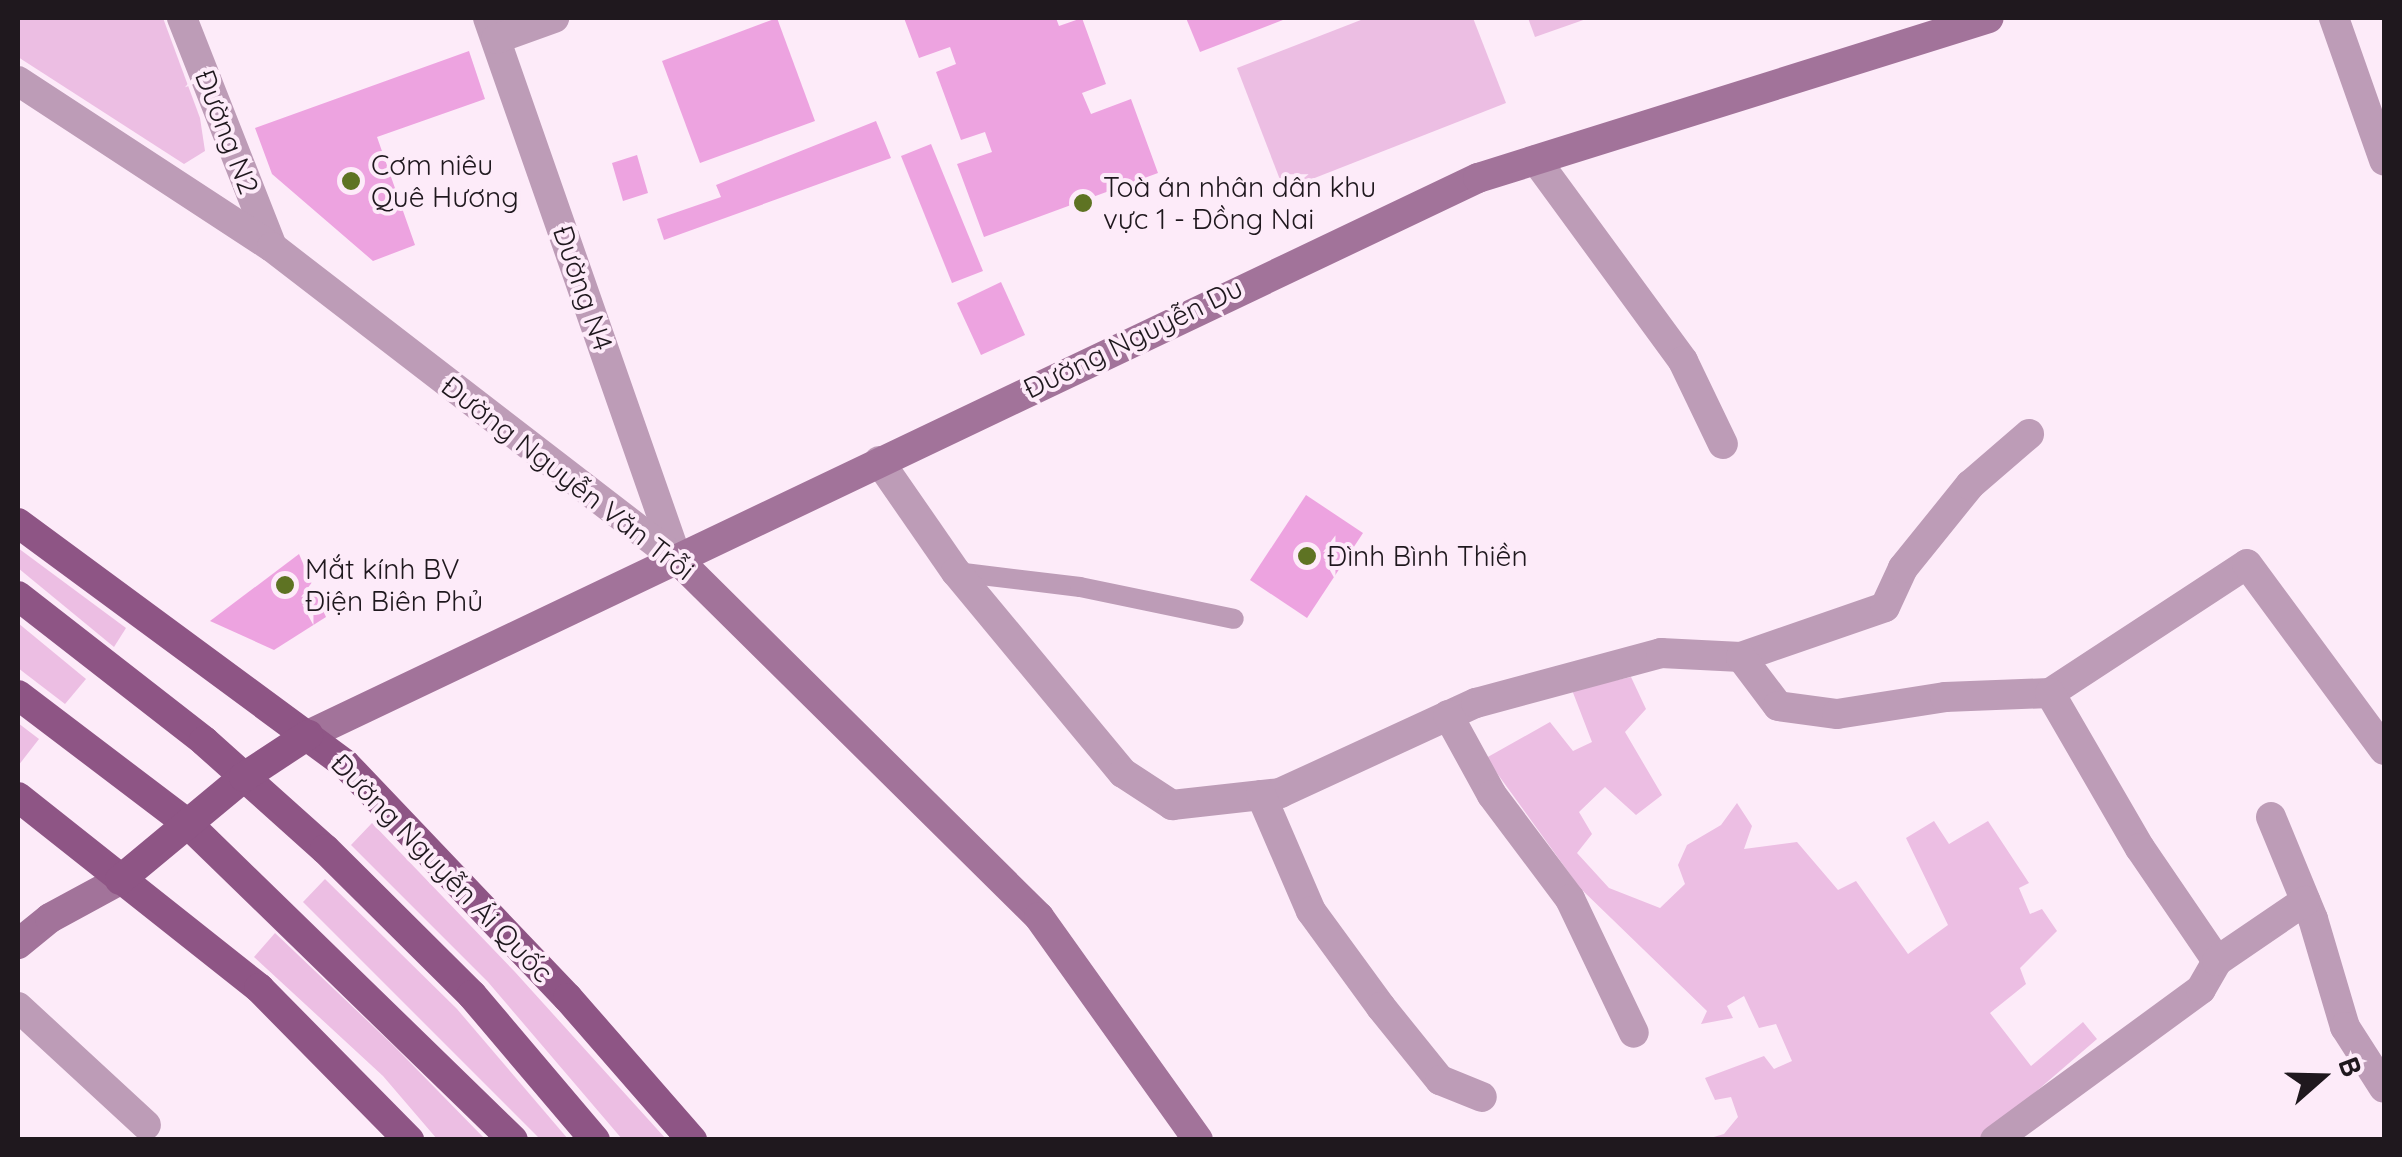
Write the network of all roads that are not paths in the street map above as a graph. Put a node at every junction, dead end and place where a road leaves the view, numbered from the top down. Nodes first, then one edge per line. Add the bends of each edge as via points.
1 (182, 18) edge
2 (554, 18) edge
3 (1989, 18) edge
4 (2334, 18) edge
5 (1928, 26) edge
6 (492, 28) edge
7 (18, 82) edge
8 (1536, 160) junction
9 (2384, 160) edge
10 (272, 247) junction
11 (2029, 434) dead end
12 (1724, 444) dead end
13 (878, 462) junction
14 (18, 524) edge
15 (677, 559) junction
16 (956, 572) junction
17 (18, 596) edge
18 (1234, 619) dead end
19 (1741, 657) junction
20 (2050, 694) junction
21 (18, 695) edge
22 (1448, 715) junction
23 (308, 735) junction
24 (2384, 750) edge
25 (244, 777) junction
26 (1261, 795) junction
27 (18, 797) edge
28 (2271, 817) dead end
29 (188, 824) junction
30 (120, 880) junction
31 (2305, 900) junction
32 (18, 944) edge
33 (2217, 962) junction
34 (18, 1007) edge
35 (1634, 1033) dead end
36 (2384, 1088) edge
37 (1482, 1097) dead end
38 (146, 1125) dead end
39 (409, 1140) edge
40 (512, 1140) edge
41 (594, 1140) edge
42 (692, 1140) edge
43 (1198, 1140) edge
44 (1995, 1140) edge

1 - 10 street, Đường N2
2 - 6 street
3 - 5 main road, Đường Nguyễn Du
4 - 9 street
5 - 8 main road, Đường Nguyễn Du
6 - 15 street, Đường N4
7 - 10 street, Đường Nguyễn Văn Trỗi
8 - 12 street via 1683,361
8 - 13 main road, Đường Nguyễn Du via 1478,178 1300,259
10 - 15 street, Đường Nguyễn Văn Trỗi
11 - 19 street via 1970,485 1903,568 1885,607
13 - 15 main road, Đường Nguyễn Du
13 - 16 street
14 - 23 main road, Đường Nguyễn Ái Quốc
15 - 23 main road, Đường Nguyễn Du
15 - 43 main road, Đường Nguyễn Văn Trỗi via 1039,917
16 - 18 lane via 1080,587
16 - 26 street via 1123,773 1172,805
17 - 25 main road
19 - 20 street via 1778,706 1837,714 1945,697
19 - 22 street via 1661,652
20 - 24 street via 2248,564
20 - 33 street via 2140,848
21 - 29 main road
22 - 26 street via 1280,793
22 - 35 street via 1492,794 1570,899
23 - 25 main road
23 - 42 main road, Đường Nguyễn Ái Quốc via 454,876
25 - 29 main road
25 - 41 main road via 472,995
26 - 37 street via 1311,910 1380,1007 1440,1080
27 - 30 main road
28 - 31 street
29 - 30 main road
29 - 40 main road
30 - 32 main road
30 - 39 main road via 259,988
31 - 33 street
31 - 36 street via 2345,1027
33 - 44 street via 2200,989
34 - 38 street

